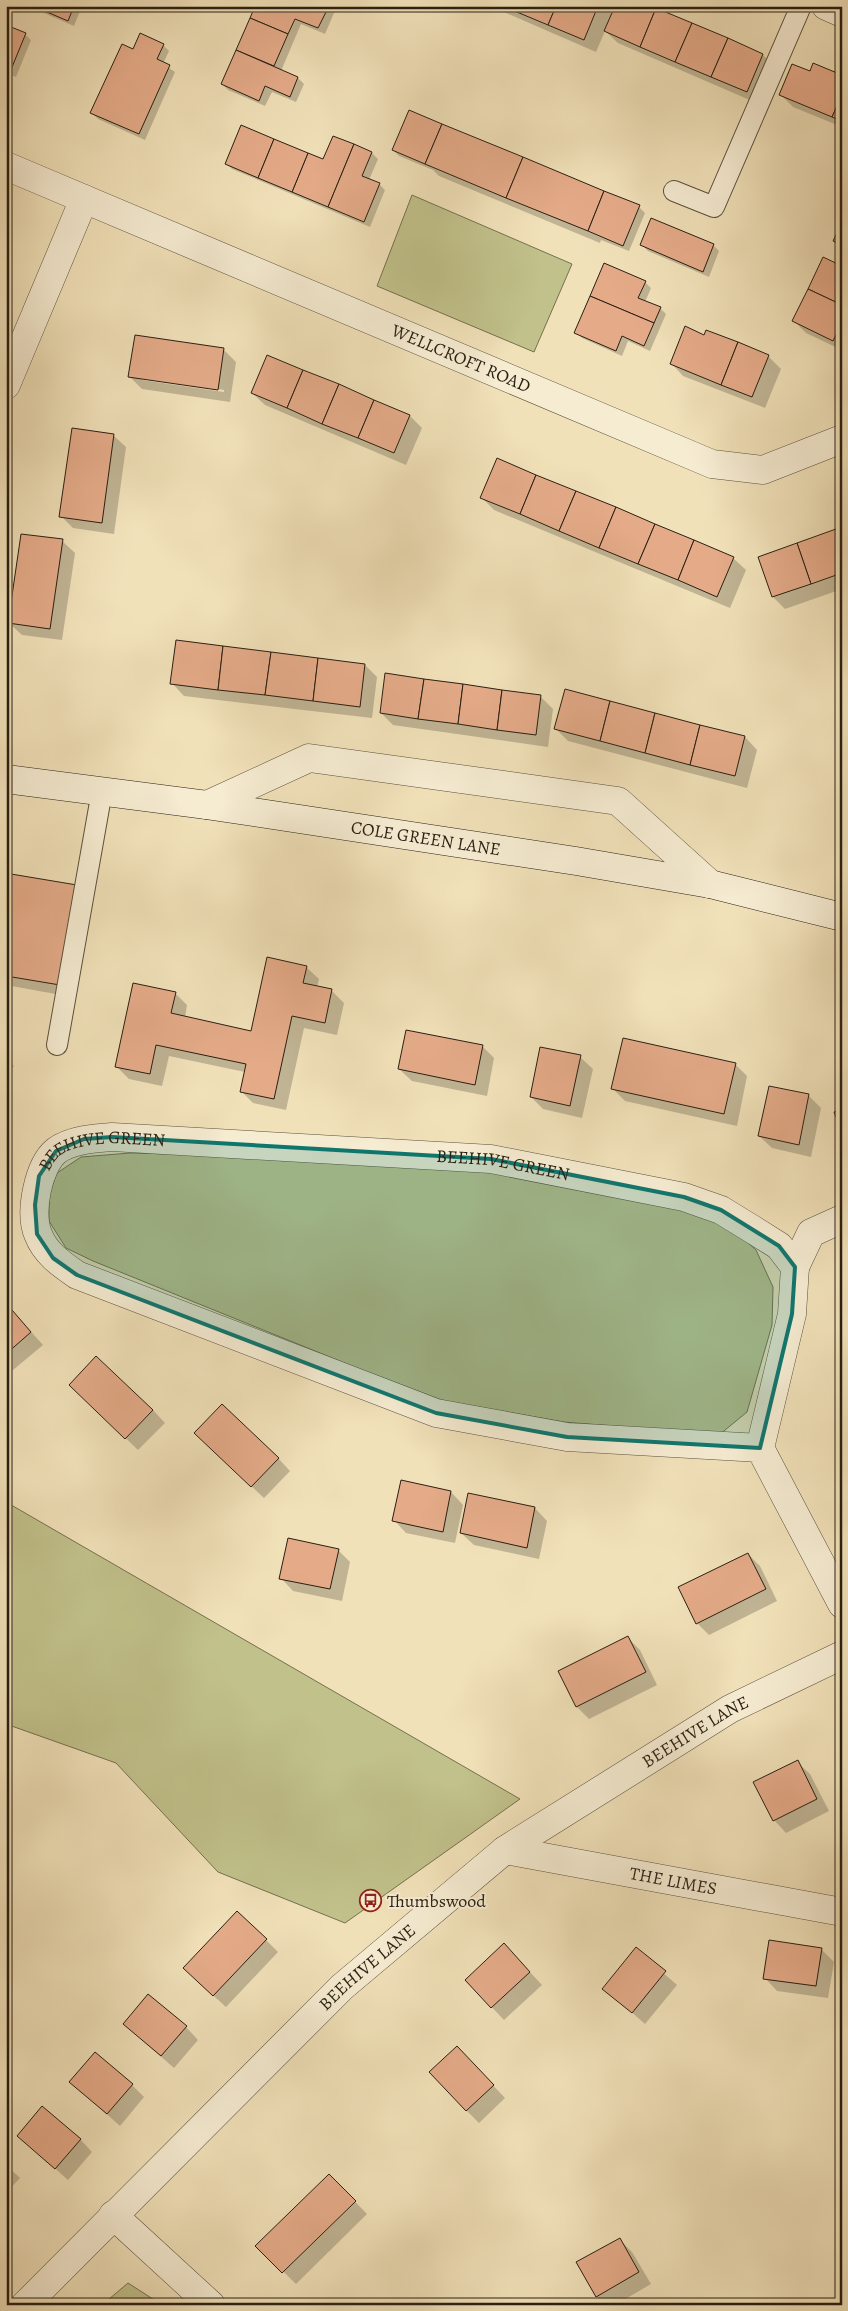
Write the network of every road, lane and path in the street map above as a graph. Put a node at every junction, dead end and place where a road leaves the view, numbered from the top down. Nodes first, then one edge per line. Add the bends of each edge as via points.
1 (801, 6) edge
2 (826, 6) edge
3 (842, 13) edge
4 (6, 166) edge
5 (674, 191) dead end
6 (84, 199) junction
7 (6, 385) edge
8 (842, 439) edge
9 (6, 779) edge
10 (102, 791) junction
11 (207, 805) junction
12 (710, 884) junction
13 (842, 917) edge
14 (57, 1044) dead end
15 (842, 1219) edge
16 (795, 1267) junction
17 (760, 1448) junction
18 (842, 1604) edge
19 (842, 1655) edge
20 (505, 1850) junction
21 (842, 1912) edge
22 (113, 2215) junction
23 (25, 2305) edge
24 (211, 2305) edge

1 - 5 lane via 714,208
2 - 3 street
4 - 6 street, WELLCROFT ROAD
6 - 7 street
6 - 8 street, WELLCROFT ROAD via 712,464 763,470
9 - 10 street, COLE GREEN LANE
10 - 11 street, COLE GREEN LANE
10 - 14 lane
11 - 12 street, COLE GREEN LANE
11 - 12 street via 309,758 618,801
12 - 13 street, COLE GREEN LANE
15 - 16 street via 811,1233
16 - 17 street via 792,1314
16 - 17 street, BEEHIVE GREEN via 779,1246 721,1210 684,1197 491,1159 112,1137 84,1139 56,1151 39,1176 35,1205 37,1234 53,1258 77,1275 436,1413 567,1437
17 - 18 street
19 - 20 street, BEEHIVE LANE via 730,1709
20 - 21 street, THE LIMES
20 - 22 street, BEEHIVE LANE via 342,1987
22 - 23 street, BEEHIVE LANE
22 - 24 street

